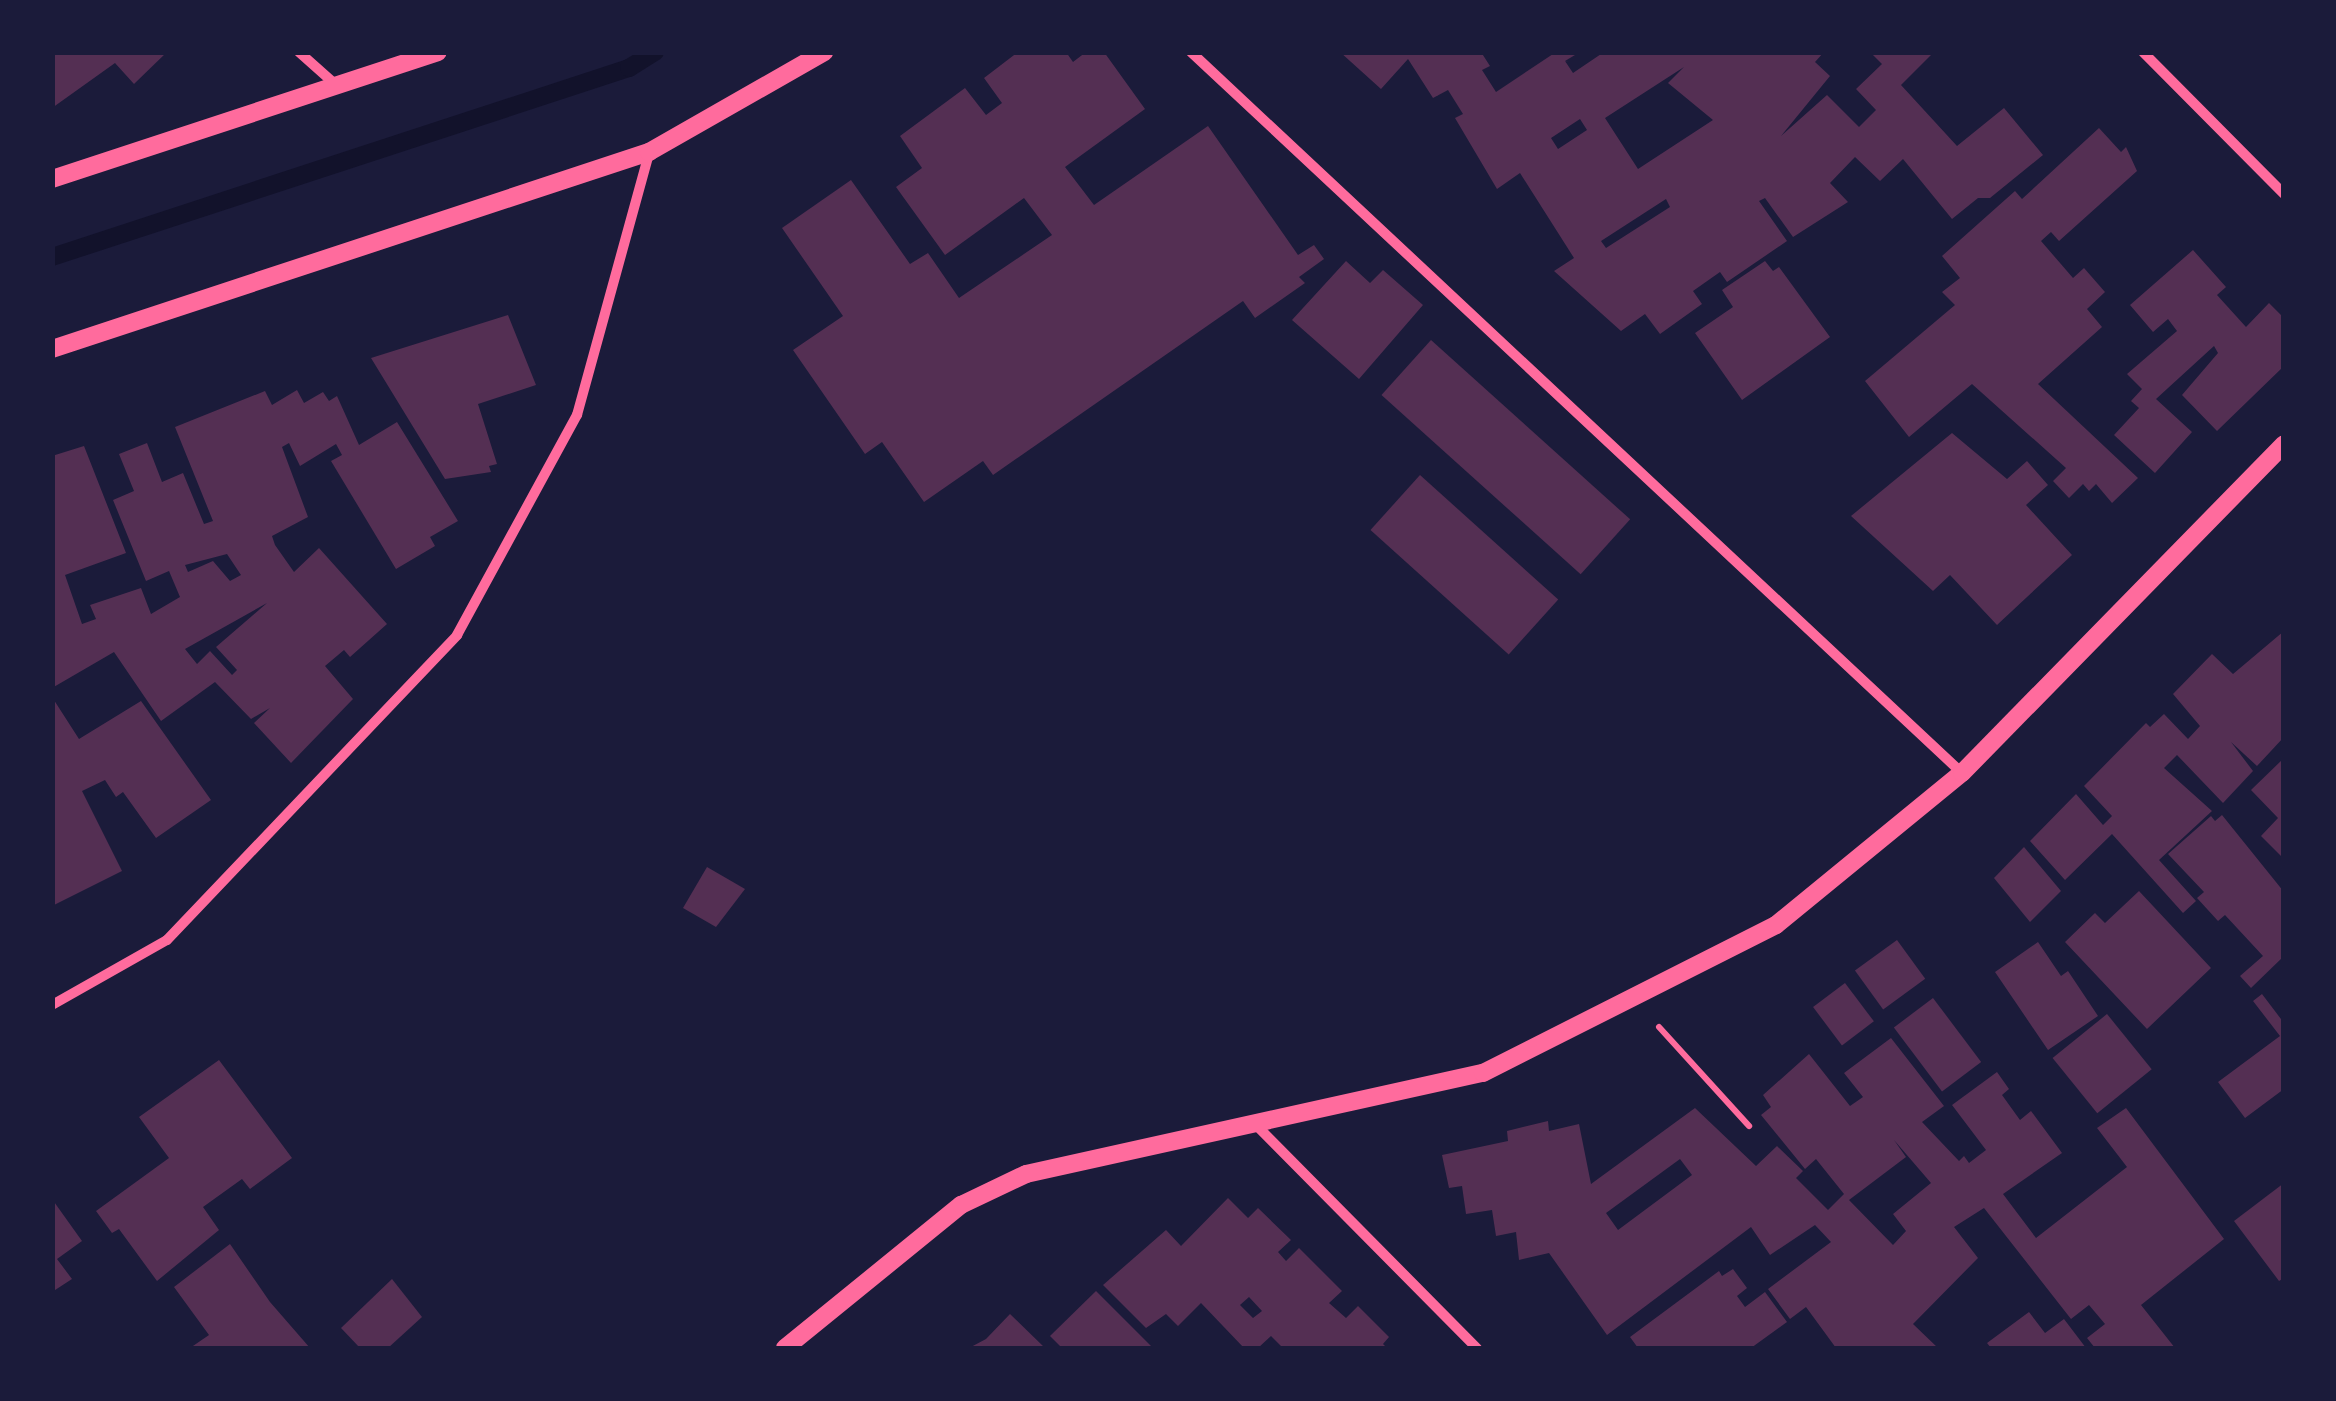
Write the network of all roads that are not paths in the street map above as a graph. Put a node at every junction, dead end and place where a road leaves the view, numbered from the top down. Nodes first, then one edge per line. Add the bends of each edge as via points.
1 (299, 52) edge
2 (438, 52) edge
3 (824, 52) edge
4 (1191, 52) edge
5 (2143, 52) edge
6 (337, 86) junction
7 (649, 152) junction
8 (52, 180) edge
9 (2284, 194) edge
10 (52, 349) edge
11 (2284, 444) edge
12 (1962, 774) junction
13 (52, 1005) edge
14 (1257, 1126) junction
15 (785, 1348) edge
16 (1477, 1348) edge

1 - 6 street
2 - 6 street
3 - 7 street
4 - 12 street
5 - 9 street
6 - 8 street
7 - 10 street
7 - 13 street via 578,415 457,634 166,940
11 - 12 street
12 - 14 street via 1776,925 1483,1073
14 - 15 street via 1101,1153 1026,1174 977,1197
14 - 16 street

